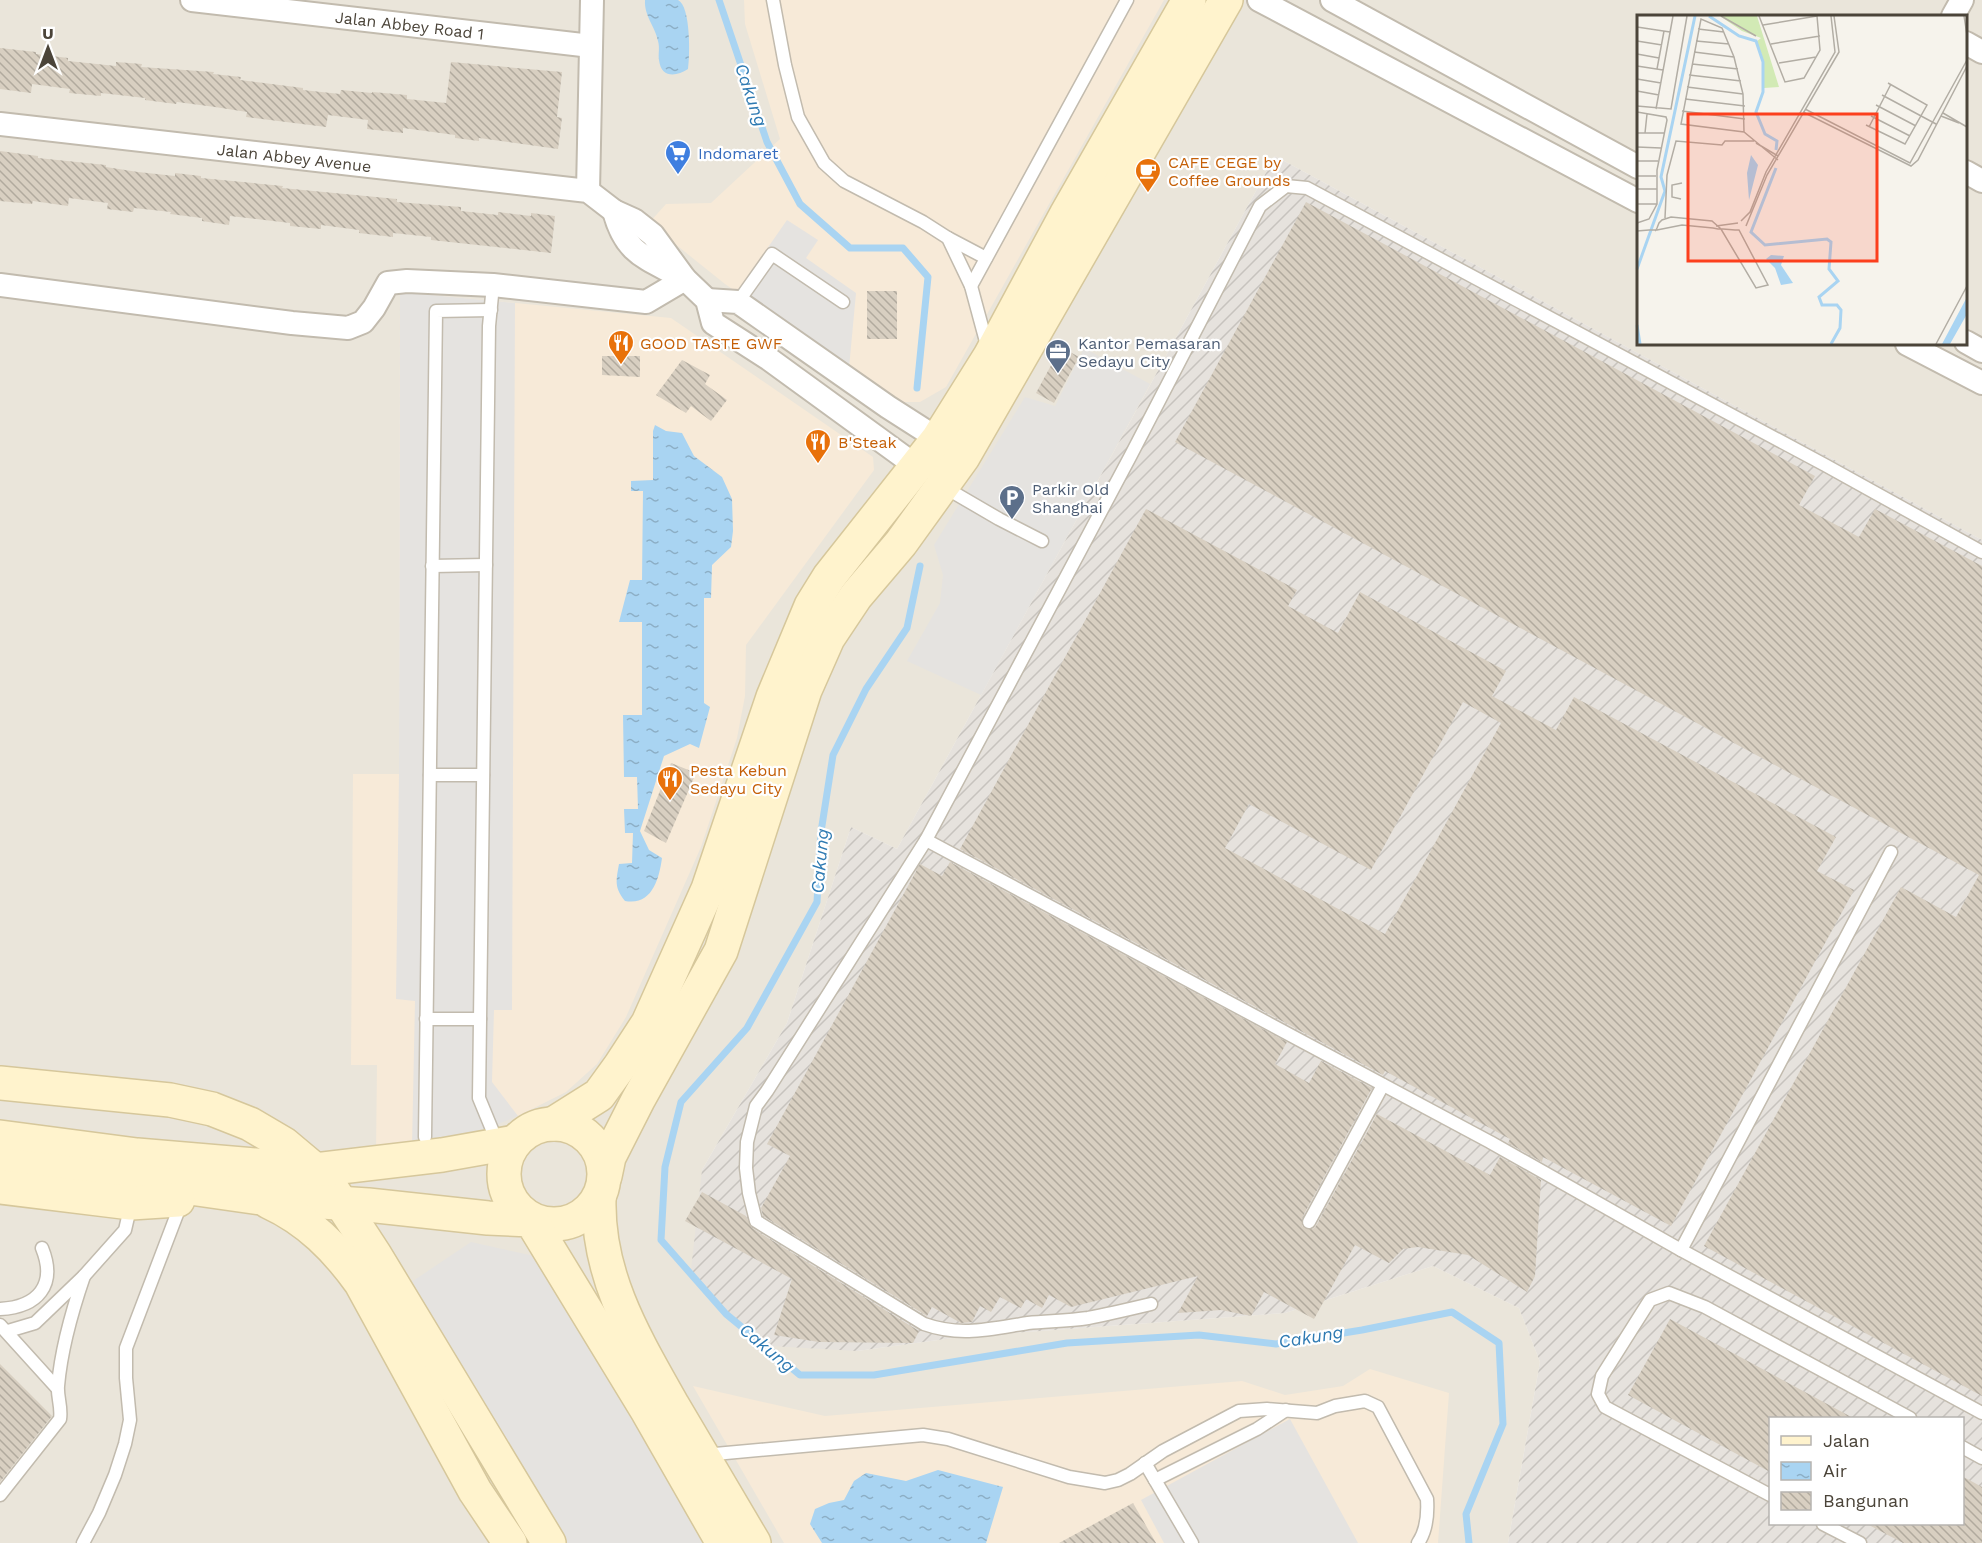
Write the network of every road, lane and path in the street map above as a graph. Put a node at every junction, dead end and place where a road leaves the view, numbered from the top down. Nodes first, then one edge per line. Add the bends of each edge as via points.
1 (192, 0) edge
2 (592, 0) edge
3 (773, 0) edge
4 (1127, 0) edge
5 (1189, 0) edge
6 (1226, 0) edge
7 (1259, 0) edge
8 (1332, 0) edge
9 (1962, 0) edge
10 (1954, 15) edge
11 (1967, 44) edge
12 (591, 46) junction
13 (1982, 52) edge
14 (0, 123) edge
15 (1637, 166) edge
16 (1967, 173) edge
17 (1982, 181) edge
18 (588, 191) junction
19 (1637, 200) edge
20 (948, 238) junction
21 (986, 258) junction
22 (685, 279) junction
23 (0, 285) edge
24 (493, 285) junction
25 (971, 286) junction
26 (707, 300) junction
27 (738, 302) junction
28 (843, 302) dead end
29 (491, 310) junction
30 (1967, 343) edge
31 (1909, 345) edge
32 (1982, 351) edge
33 (990, 356) junction
34 (1982, 383) edge
35 (950, 448) junction
36 (916, 466) junction
37 (942, 486) junction
38 (1042, 541) dead end
39 (1982, 552) edge
40 (486, 565) junction
41 (432, 566) junction
42 (430, 775) junction
43 (483, 775) junction
44 (926, 840) junction
45 (1891, 852) dead end
46 (426, 1019) junction
47 (480, 1019) junction
48 (0, 1083) edge
49 (1383, 1085) junction
50 (553, 1124) junction
51 (0, 1137) edge
52 (425, 1137) dead end
53 (507, 1143) junction
54 (0, 1165) edge
55 (315, 1170) junction
56 (134, 1179) junction
57 (0, 1187) edge
58 (602, 1187) junction
59 (217, 1192) junction
60 (261, 1197) junction
61 (182, 1200) junction
62 (343, 1204) junction
63 (531, 1220) junction
64 (1309, 1222) dead end
65 (42, 1248) dead end
66 (1681, 1250) junction
67 (84, 1276) junction
68 (1151, 1304) dead end
69 (0, 1309) edge
70 (4, 1328) edge
71 (57, 1389) junction
72 (1286, 1410) junction
73 (1982, 1413) edge
74 (1906, 1417) edge
75 (1964, 1448) edge
76 (688, 1457) junction
77 (1982, 1458) edge
78 (1145, 1463) junction
79 (512, 1480) junction
80 (1155, 1480) junction
81 (1769, 1494) edge
82 (0, 1495) edge
83 (479, 1498) junction
84 (1825, 1525) edge
85 (82, 1543) edge
86 (510, 1543) edge
87 (549, 1543) edge
88 (723, 1543) edge
89 (754, 1543) edge
90 (1192, 1543) edge
91 (1418, 1543) edge
92 (1860, 1543) edge

1 - 12 street, Jalan Abbey Road 1
2 - 12 street
3 - 20 lane via 798,117 824,163 844,182
4 - 21 lane
5 - 33 main road
6 - 35 main road
7 - 19 street
8 - 15 street
9 - 10 street
11 - 13 street
12 - 18 street
14 - 18 street, Jalan Abbey Avenue
16 - 17 street
18 - 22 street via 653,235
20 - 21 lane
20 - 25 lane
21 - 25 lane
22 - 24 street via 646,302
22 - 26 street
23 - 24 street via 348,328 363,321 388,283 407,280
24 - 29 lane
25 - 33 lane
26 - 27 street
26 - 36 street via 713,323
27 - 28 lane via 772,254
27 - 35 street
29 - 40 lane
29 - 41 lane via 436,311
30 - 32 street
31 - 34 street
33 - 35 main road
35 - 36 main road
35 - 37 main road
36 - 37 main road
36 - 50 main road via 829,577 812,606 773,697 708,889 648,1023 599,1095
37 - 38 lane
37 - 58 main road via 828,638 805,690 722,951 609,1157
39 - 44 lane via 1307,188 1286,186 1260,206
40 - 41 lane
40 - 43 lane
41 - 42 lane
42 - 43 lane
42 - 46 lane
43 - 47 lane
44 - 49 lane
44 - 68 lane via 756,1106 747,1142 746,1168 756,1221 924,1324 943,1331 998,1330
45 - 66 lane
46 - 47 lane
46 - 52 lane
47 - 53 lane via 479,1098
48 - 55 main road via 170,1100 212,1109 250,1124 284,1144
49 - 64 lane
49 - 66 lane
50 - 53 main road via 539,1126
50 - 58 main road via 579,1131 598,1149 603,1162
51 - 56 main road
53 - 55 main road
53 - 63 main road via 504,1185 519,1211
54 - 56 main road
55 - 56 main road
55 - 62 main road
56 - 57 main road
56 - 59 main road
56 - 61 main road
56 - 67 lane via 125,1230
58 - 63 main road via 582,1217 559,1225
58 - 76 main road via 598,1225 603,1252 624,1316
59 - 60 main road
59 - 61 main road
60 - 62 main road
60 - 83 main road via 302,1221 347,1263
61 - 85 lane via 126,1348 130,1420 125,1444 99,1513
62 - 63 main road
62 - 79 main road
63 - 76 main road
65 - 69 lane via 48,1263 46,1281 35,1300 18,1308
66 - 73 lane
67 - 70 lane via 35,1323
67 - 71 lane via 72,1313
70 - 71 lane
71 - 82 lane via 62,1408 60,1419
72 - 78 lane via 1239,1411
72 - 80 lane via 1257,1429
72 - 91 lane via 1317,1413 1365,1401 1378,1407 1427,1499 1424,1531
74 - 81 lane via 1705,1307 1669,1293 1650,1300 1602,1376 1598,1394 1605,1407
75 - 77 lane
76 - 78 lane via 923,1435 1089,1482 1118,1480
76 - 88 main road
76 - 89 main road
78 - 80 lane
79 - 83 main road
79 - 87 main road
80 - 90 lane
83 - 86 main road
84 - 92 lane

